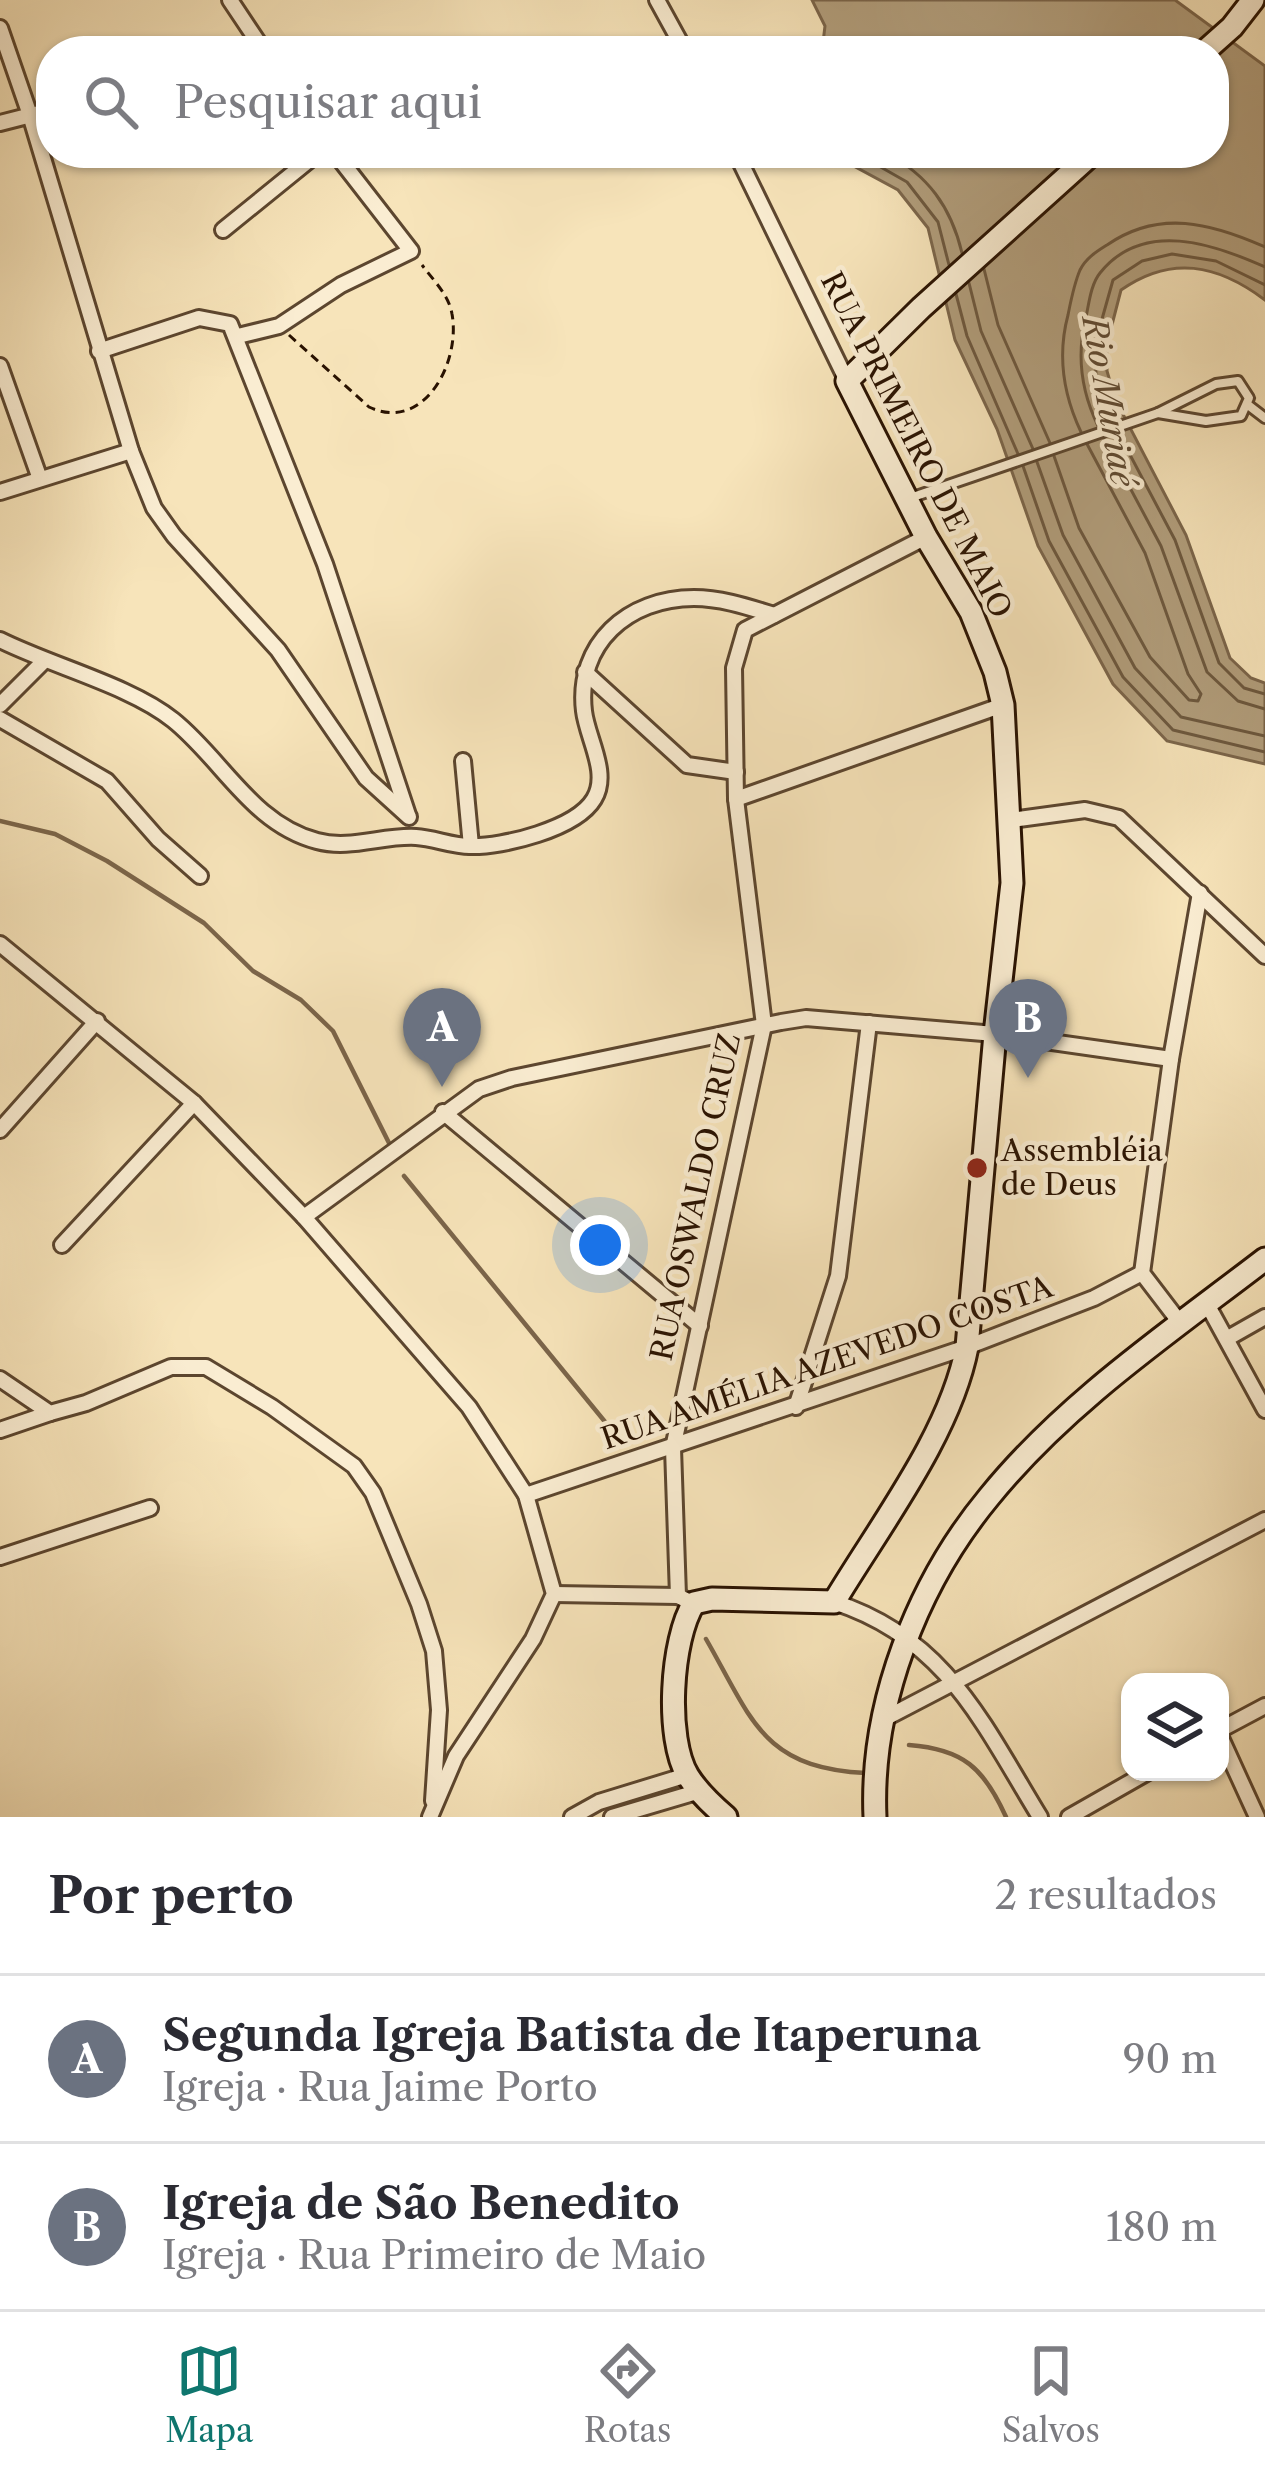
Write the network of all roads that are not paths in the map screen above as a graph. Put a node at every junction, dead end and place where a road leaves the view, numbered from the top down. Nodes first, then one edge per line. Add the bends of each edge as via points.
1 (230, 0) edge
2 (657, 0) edge
3 (1249, 2) edge
4 (0, 28) edge
5 (254, 36) edge
6 (677, 36) edge
7 (1222, 36) edge
8 (36, 114) edge
9 (30, 115) junction
10 (0, 124) edge
11 (36, 135) edge
12 (46, 168) edge
13 (299, 168) edge
14 (347, 168) edge
15 (743, 168) edge
16 (1076, 168) edge
17 (223, 230) dead end
18 (238, 336) junction
19 (100, 351) junction
20 (0, 366) edge
21 (847, 381) junction
22 (1248, 404) junction
23 (1158, 413) junction
24 (1265, 418) edge
25 (131, 452) junction
26 (40, 479) junction
27 (0, 492) edge
28 (909, 498) junction
29 (926, 536) junction
30 (774, 615) junction
31 (0, 640) edge
32 (43, 662) junction
33 (585, 672) junction
34 (0, 705) edge
35 (1003, 706) junction
36 (0, 719) edge
37 (463, 761) dead end
38 (736, 772) junction
39 (736, 799) junction
40 (409, 817) junction
41 (1011, 820) junction
42 (415, 837) junction
43 (471, 846) junction
44 (200, 876) dead end
45 (1200, 893) junction
46 (0, 944) edge
47 (1265, 956) edge
48 (97, 1021) junction
49 (869, 1023) junction
50 (764, 1025) junction
51 (994, 1034) junction
52 (1171, 1059) junction
53 (194, 1103) junction
54 (443, 1112) junction
55 (0, 1130) edge
56 (304, 1217) junction
57 (62, 1245) dead end
58 (1265, 1259) edge
59 (1142, 1273) junction
60 (1207, 1304) junction
61 (1265, 1317) edge
62 (1181, 1324) junction
63 (700, 1326) junction
64 (1228, 1338) junction
65 (967, 1347) junction
66 (0, 1379) edge
67 (796, 1407) junction
68 (1265, 1410) edge
69 (50, 1413) junction
70 (0, 1430) edge
71 (673, 1448) junction
72 (526, 1495) junction
73 (149, 1508) dead end
74 (1265, 1520) edge
75 (0, 1557) edge
76 (554, 1594) junction
77 (686, 1600) junction
78 (834, 1602) junction
79 (908, 1638) junction
80 (958, 1683) junction
81 (1265, 1706) edge
82 (882, 1720) junction
83 (1229, 1728) edge
84 (1229, 1753) edge
85 (1132, 1781) edge
86 (701, 1796) edge
87 (431, 1816) edge
88 (572, 1817) edge
89 (612, 1817) edge
90 (726, 1817) edge
91 (875, 1817) edge
92 (1040, 1817) edge
93 (1070, 1817) edge
94 (1257, 1817) edge

1 - 5 street
2 - 6 street
3 - 7 main road
4 - 9 street
8 - 9 street
9 - 10 street
9 - 11 street
12 - 19 street
13 - 17 street
14 - 18 street via 411,251 279,326
15 - 21 street, RUA PRIMEIRO DE MAIO
16 - 21 main road
18 - 19 street via 230,324 199,318
18 - 40 street
19 - 25 street
20 - 26 street
21 - 28 main road, RUA PRIMEIRO DE MAIO
22 - 23 lane via 1224,422
22 - 23 lane via 1244,385 1231,381
22 - 24 lane
23 - 28 lane
25 - 26 street
25 - 40 street via 174,536 278,650 366,778
26 - 27 street
28 - 29 main road, RUA PRIMEIRO DE MAIO
29 - 30 street
29 - 35 main road, RUA PRIMEIRO DE MAIO via 971,611
30 - 33 street via 694,598 652,603 608,632
30 - 38 street, RUA OSWALDO CRUZ via 745,630 738,644
31 - 32 street
32 - 34 street
32 - 42 street via 145,701 176,722 256,807 296,834 341,844
33 - 38 street via 687,765
33 - 43 street via 597,796 548,830
35 - 39 street
35 - 41 main road, RUA PRIMEIRO DE MAIO
36 - 44 street via 107,781
37 - 43 street
38 - 39 street, RUA OSWALDO CRUZ
39 - 50 street, RUA OSWALDO CRUZ
40 - 42 street
41 - 45 street via 1085,810 1119,818
41 - 51 main road, RUA PRIMEIRO DE MAIO
42 - 43 street
45 - 47 street
45 - 52 street
46 - 48 street
48 - 53 street
48 - 55 street
49 - 50 street via 806,1018
49 - 51 street
49 - 67 street via 838,1276
50 - 54 street via 512,1078
50 - 63 street, RUA OSWALDO CRUZ
51 - 52 street
51 - 65 main road, RUA PRIMEIRO DE MAIO
52 - 59 street
53 - 56 street
53 - 57 street
54 - 56 street
54 - 63 street
56 - 72 street via 469,1407
58 - 60 main road
59 - 62 street
59 - 65 street, RUA AMÉLIA AZEVEDO COSTA
60 - 62 main road
60 - 64 street
61 - 64 street
62 - 79 main road via 1059,1425 987,1499
63 - 71 street, RUA OSWALDO CRUZ
64 - 68 street
65 - 67 street, RUA AMÉLIA AZEVEDO COSTA
65 - 78 main road, RUA PRIMEIRO DE MAIO via 937,1430
66 - 69 street
67 - 71 street, RUA AMÉLIA AZEVEDO COSTA
69 - 70 street
69 - 87 street via 171,1366 206,1367 354,1466 373,1493 434,1652 439,1710
71 - 72 street, RUA AMÉLIA AZEVEDO COSTA
71 - 77 street, RUA OSWALDO CRUZ
72 - 76 street
73 - 75 street
74 - 80 street
76 - 77 street
76 - 87 street via 456,1756
77 - 78 main road
77 - 86 main road, RUA OSWALDO CRUZ via 676,1732
78 - 79 street
79 - 80 street
79 - 82 main road
80 - 82 street
80 - 92 street
81 - 83 street
82 - 91 main road
84 - 94 street
85 - 93 street
86 - 88 street via 599,1802
86 - 89 street
86 - 90 main road

